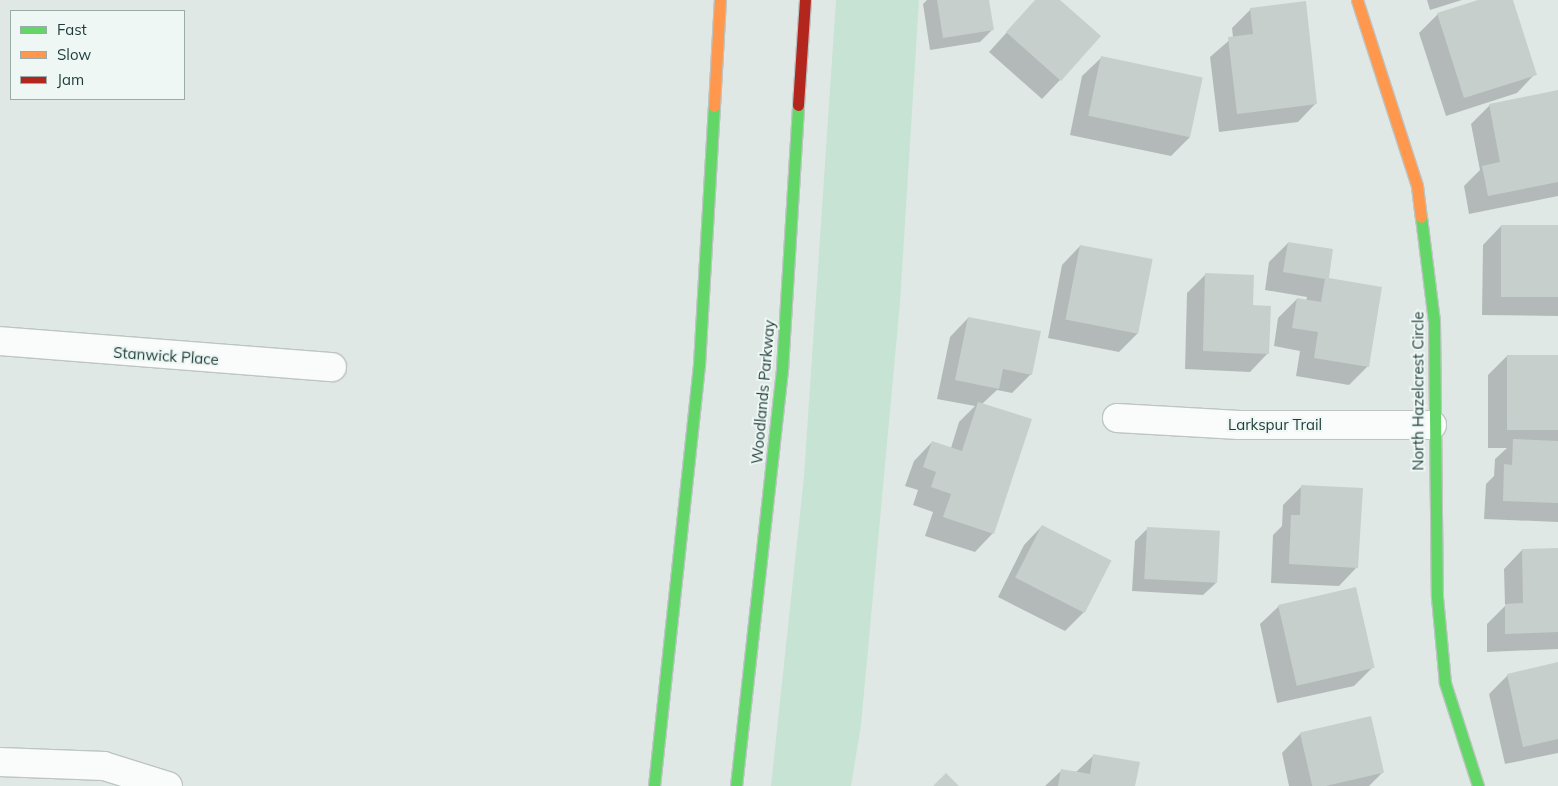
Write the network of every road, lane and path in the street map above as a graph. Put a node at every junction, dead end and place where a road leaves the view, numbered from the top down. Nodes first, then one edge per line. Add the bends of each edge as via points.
1 (720, 0) edge
2 (805, 0) edge
3 (1357, 0) edge
4 (0, 341) edge
5 (332, 367) dead end
6 (1117, 418) dead end
7 (1432, 425) junction
8 (0, 762) edge
9 (168, 786) edge
10 (654, 786) edge
11 (736, 786) edge
12 (1478, 786) edge

1 - 10 main road via 699,365
2 - 11 main road, Woodlands Parkway via 782,369
3 - 7 main road, North Hazelcrest Circle via 1417,186 1434,321
4 - 5 street, Stanwick Place
6 - 7 street, Larkspur Trail via 1239,425
7 - 12 main road, North Hazelcrest Circle via 1437,597 1445,683
8 - 9 street via 104,766

